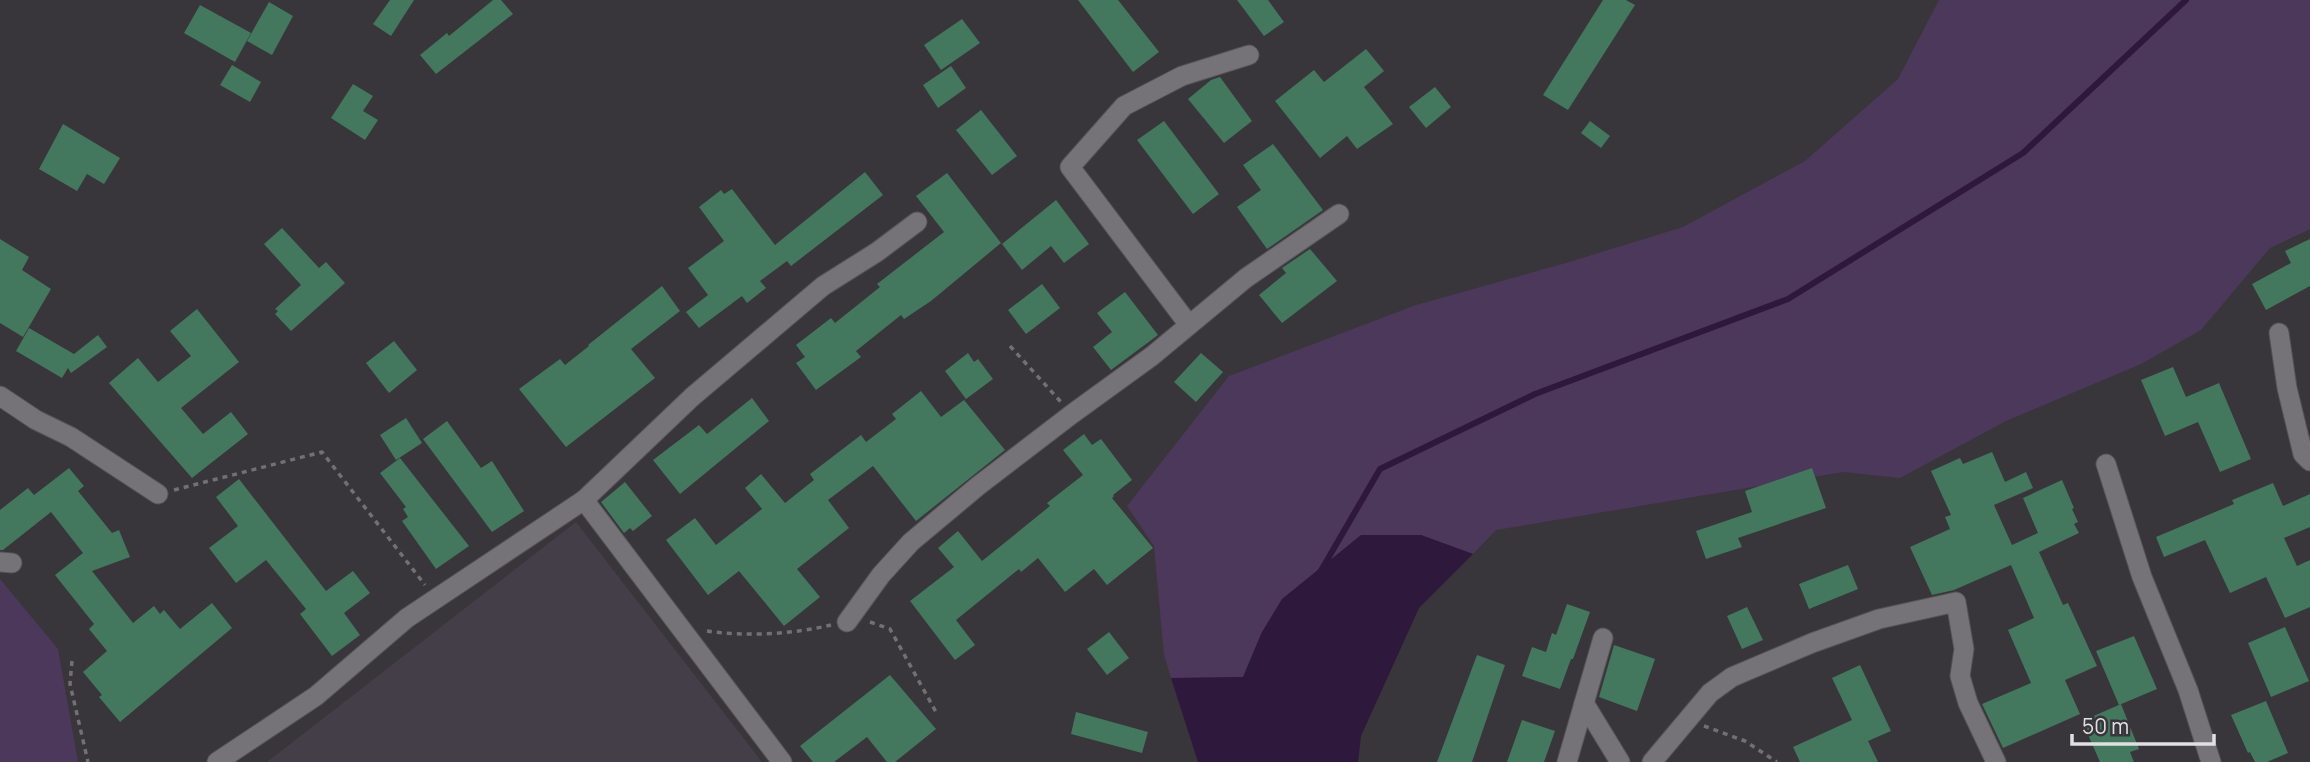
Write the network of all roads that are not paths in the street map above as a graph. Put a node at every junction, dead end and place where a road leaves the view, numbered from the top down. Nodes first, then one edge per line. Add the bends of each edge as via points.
1 (1249, 55) dead end
2 (1339, 214) dead end
3 (918, 222) dead end
4 (1189, 325) junction
5 (2279, 333) dead end
6 (0, 396) edge
7 (2310, 461) edge
8 (2106, 464) dead end
9 (158, 494) road end
10 (584, 500) junction
11 (847, 622) road end
12 (1603, 638) dead end
13 (1584, 703) junction
14 (217, 762) edge
15 (782, 762) edge
16 (1567, 762) edge
17 (1620, 762) edge
18 (1652, 762) edge
19 (1996, 762) edge
20 (2211, 762) edge

1 - 4 street via 1182,76 1124,106 1070,167
2 - 4 street via 1246,278
3 - 10 street via 823,286 692,397
4 - 11 street via 911,542
5 - 7 street via 2290,401 2303,454
6 - 9 street
8 - 20 street via 2142,577 2188,690
10 - 14 street via 407,618 316,696
10 - 15 street
12 - 13 street
13 - 16 street
13 - 17 street
18 - 19 street via 1710,693 1732,677 1879,619 1956,602 1964,649 1960,677

